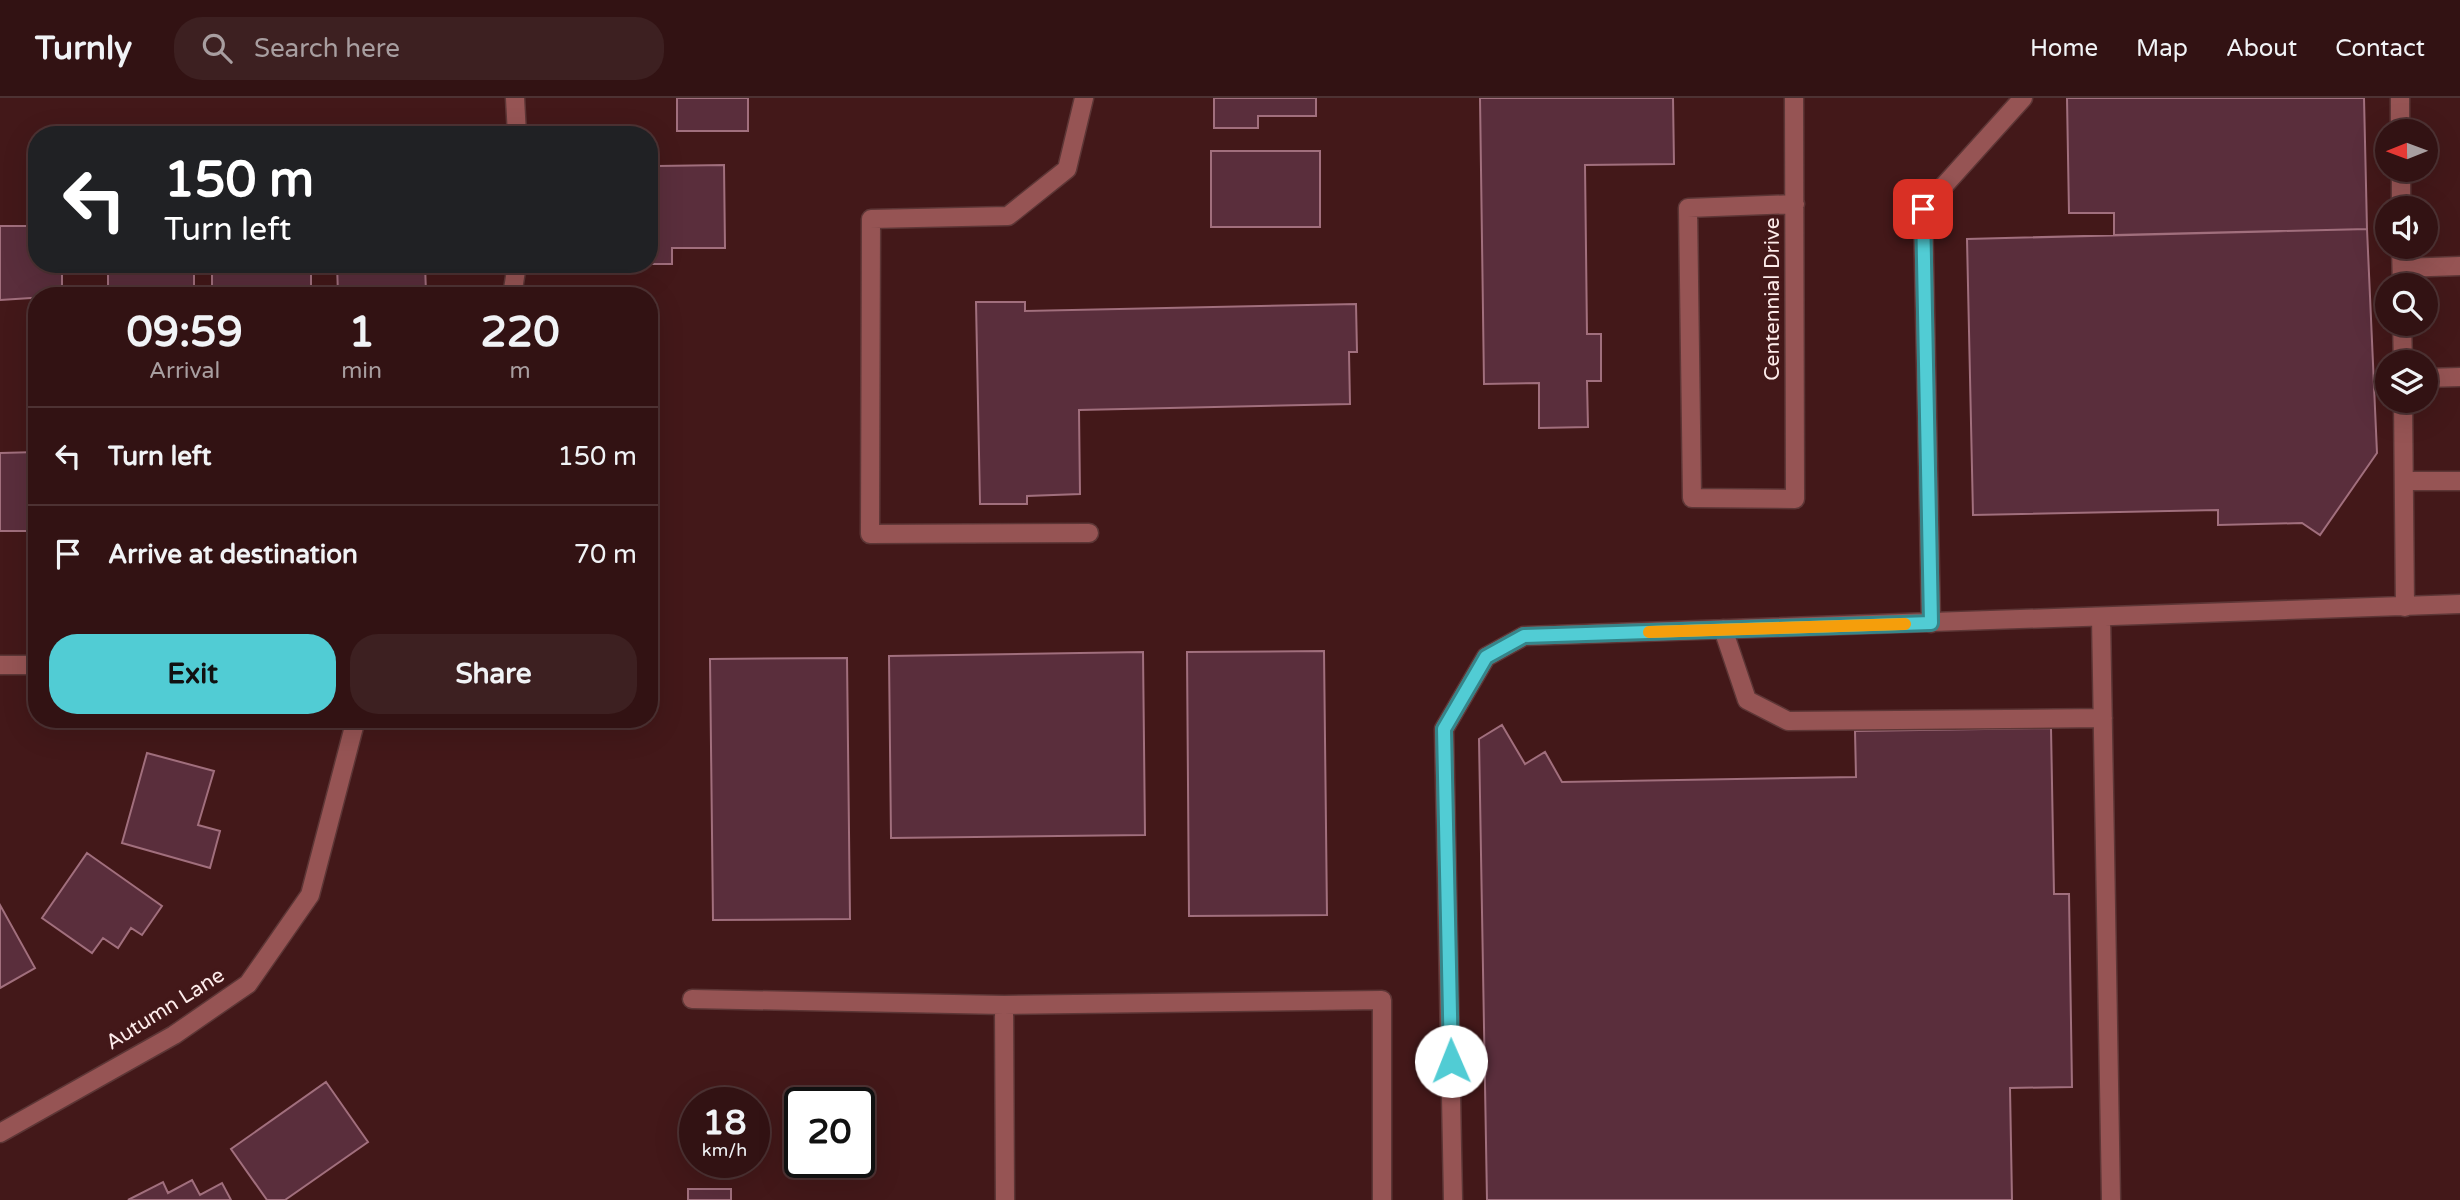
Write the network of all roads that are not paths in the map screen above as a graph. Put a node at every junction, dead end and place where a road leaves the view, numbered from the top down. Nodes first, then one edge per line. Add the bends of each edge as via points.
1 (515, 98) edge
2 (1084, 98) edge
3 (1794, 98) edge
4 (2023, 98) edge
5 (2400, 98) edge
6 (2400, 119) edge
7 (517, 126) edge
8 (1795, 205) junction
9 (2460, 266) edge
10 (2419, 273) edge
11 (2460, 377) edge
12 (2438, 378) edge
13 (2403, 413) edge
14 (2404, 481) junction
15 (2460, 481) edge
16 (1089, 533) dead end
17 (2460, 604) edge
18 (2405, 607) junction
19 (2101, 617) junction
20 (1931, 623) junction
21 (1723, 629) junction
22 (0, 665) edge
23 (28, 665) edge
24 (2103, 718) junction
25 (354, 728) edge
26 (692, 999) dead end
27 (1004, 1005) junction
28 (0, 1133) edge
29 (1004, 1200) edge
30 (1382, 1200) edge
31 (1453, 1200) edge
32 (2111, 1200) edge

1 - 7 street
2 - 16 street via 1067,169 1008,216 871,219 870,534
3 - 8 street, Centennial Drive
4 - 20 street via 1923,209
5 - 6 street
8 - 8 street, Centennial Drive via 1795,499 1692,498 1688,208
9 - 10 street
11 - 12 street
13 - 14 street
14 - 15 street
14 - 18 street
17 - 18 street
18 - 19 street
19 - 20 street
19 - 24 street
20 - 21 street
21 - 24 street via 1747,700 1788,721
21 - 31 street via 1524,636 1486,657 1444,729
22 - 23 street
24 - 32 street
25 - 28 street, Autumn Lane via 310,895 248,984 174,1035
26 - 27 street
27 - 29 street
27 - 30 street via 1382,1000

